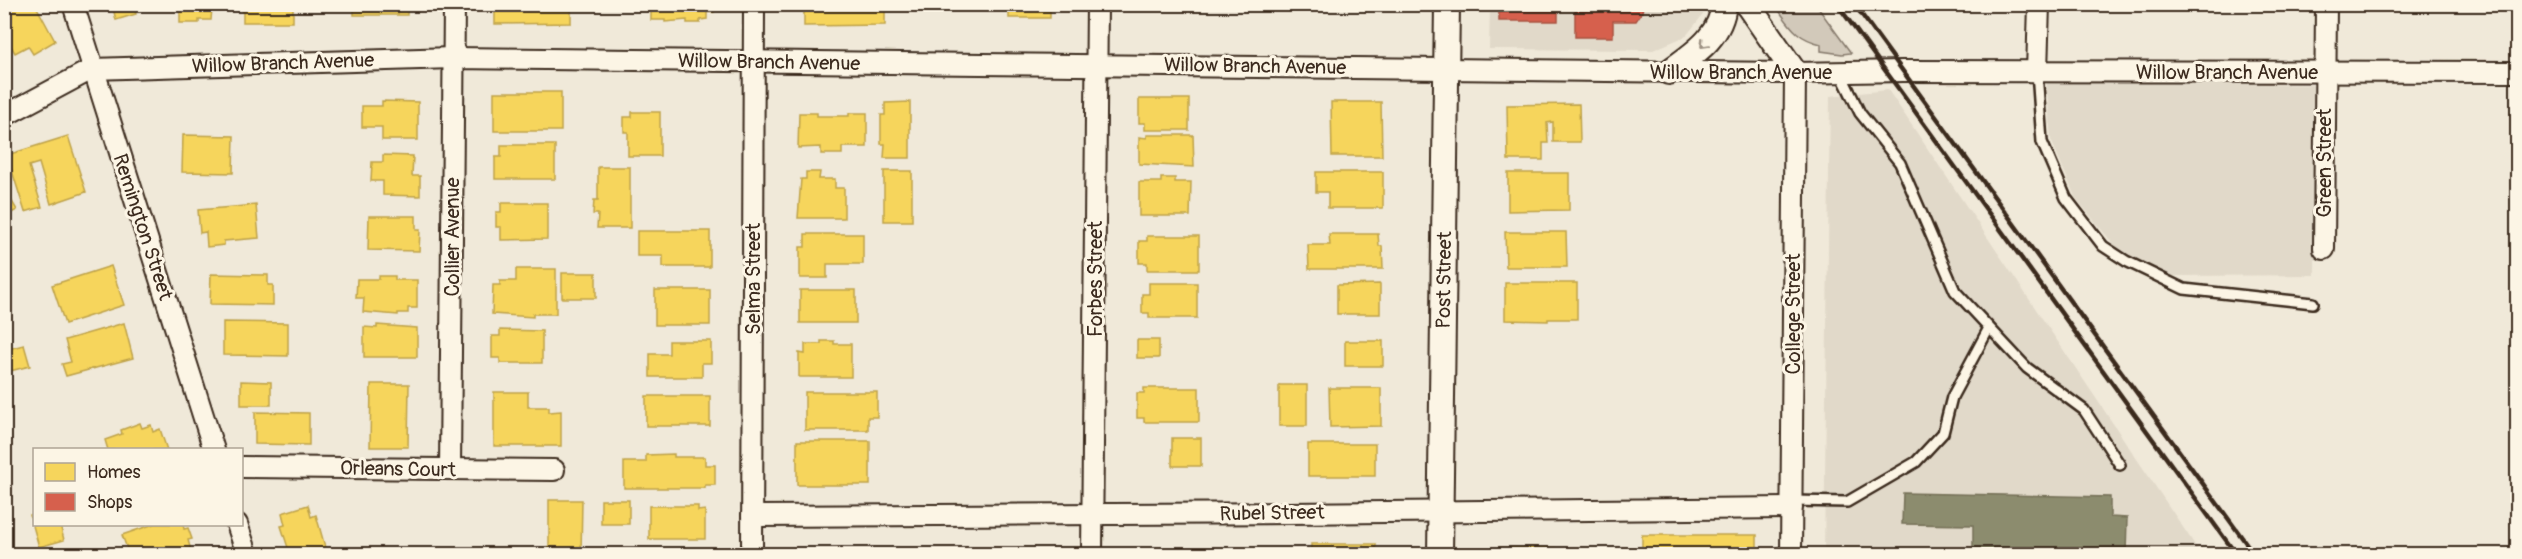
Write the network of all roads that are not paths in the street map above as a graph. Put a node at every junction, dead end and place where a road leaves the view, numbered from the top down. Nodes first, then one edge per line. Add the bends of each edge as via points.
1 (73, 4) edge
2 (454, 4) edge
3 (754, 4) edge
4 (1097, 4) edge
5 (1447, 4) edge
6 (1724, 4) edge
7 (1747, 4) edge
8 (2039, 4) edge
9 (2326, 4) edge
10 (453, 58) junction
11 (753, 63) junction
12 (1096, 65) junction
13 (1446, 68) junction
14 (92, 69) junction
15 (1669, 72) junction
16 (1840, 72) junction
17 (2037, 72) junction
18 (2325, 72) junction
19 (2517, 72) edge
20 (1795, 74) junction
21 (4, 116) edge
22 (2324, 249) dead end
23 (2313, 303) dead end
24 (1989, 328) junction
25 (213, 448) edge
26 (2120, 465) dead end
27 (243, 467) edge
28 (450, 469) junction
29 (554, 470) dead end
30 (1792, 505) junction
31 (1440, 511) junction
32 (752, 516) junction
33 (1093, 516) junction
34 (237, 526) edge
35 (247, 555) edge
36 (752, 555) edge
37 (1092, 555) edge
38 (1440, 555) edge
39 (1791, 555) edge

1 - 14 street, Remington Street
2 - 10 street, Collier Avenue
3 - 11 street, Selma Street
4 - 12 street, Forbes Street
5 - 13 street, Post Street
6 -> 15 street via 1717,30
7 - 20 street
8 - 17 street
9 - 18 street, Green Street
10 - 11 street, Willow Branch Avenue
10 - 14 street, Willow Branch Avenue
10 - 28 street, Collier Avenue
11 - 12 street, Willow Branch Avenue
11 - 32 street, Selma Street
12 - 13 street, Willow Branch Avenue
12 - 33 street, Forbes Street
13 - 15 street, Willow Branch Avenue
13 - 31 street, Post Street
14 - 21 street, Willow Branch Avenue
14 - 25 street, Remington Street
15 - 20 street, Willow Branch Avenue
16 - 17 street, Willow Branch Avenue
16 - 20 street, Willow Branch Avenue
16 - 24 lane via 1860,113 1900,164 1955,291
17 - 18 street, Willow Branch Avenue
17 - 23 lane via 2042,142 2066,198 2103,246 2184,289
18 - 19 street, Willow Branch Avenue
18 - 22 street, Green Street
20 - 30 street, College Street
24 - 26 lane via 2027,368 2084,410
24 - 30 lane via 1952,397 1943,433 1916,462 1847,502
27 - 28 street, Orleans Court
28 - 29 street, Orleans Court
30 - 31 street, Rubel Street
30 - 39 street, College Street
31 - 33 street, Rubel Street
31 - 38 street, Post Street
32 - 33 street, Rubel Street
32 - 36 street, Selma Street
33 - 37 street, Forbes Street
34 - 35 street

